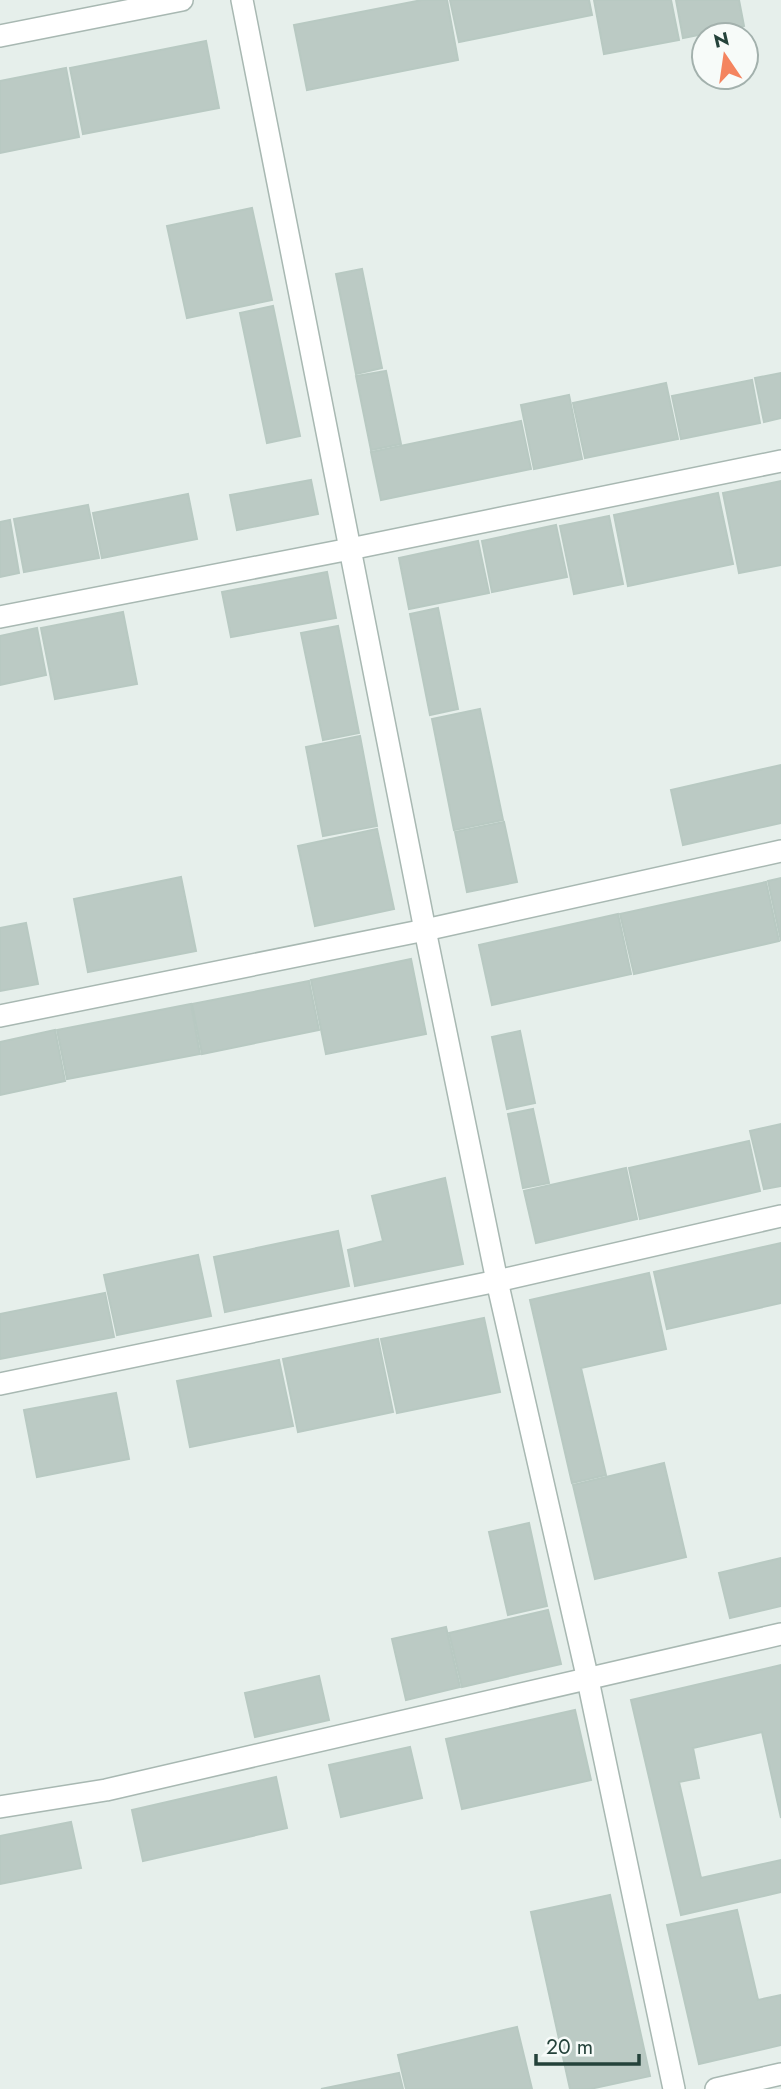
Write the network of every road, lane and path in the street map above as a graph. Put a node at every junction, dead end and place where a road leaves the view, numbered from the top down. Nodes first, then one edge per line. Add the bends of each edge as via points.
1 (182, 0) edge
2 (242, 0) edge
3 (0, 36) edge
4 (781, 461) edge
5 (351, 549) junction
6 (0, 617) edge
7 (781, 851) edge
8 (425, 930) junction
9 (0, 1016) edge
10 (781, 1216) edge
11 (497, 1280) junction
12 (0, 1384) edge
13 (781, 1634) edge
14 (588, 1680) junction
15 (0, 1807) edge
16 (781, 2074) edge
17 (674, 2089) edge
18 (716, 2089) edge

1 - 3 street
2 - 5 street
4 - 5 street
5 - 6 street
5 - 8 street
7 - 8 street
8 - 9 street
8 - 11 street
10 - 11 street
11 - 12 street
11 - 14 street
13 - 14 street
14 - 15 street via 106,1790
14 - 17 street
16 - 18 street

